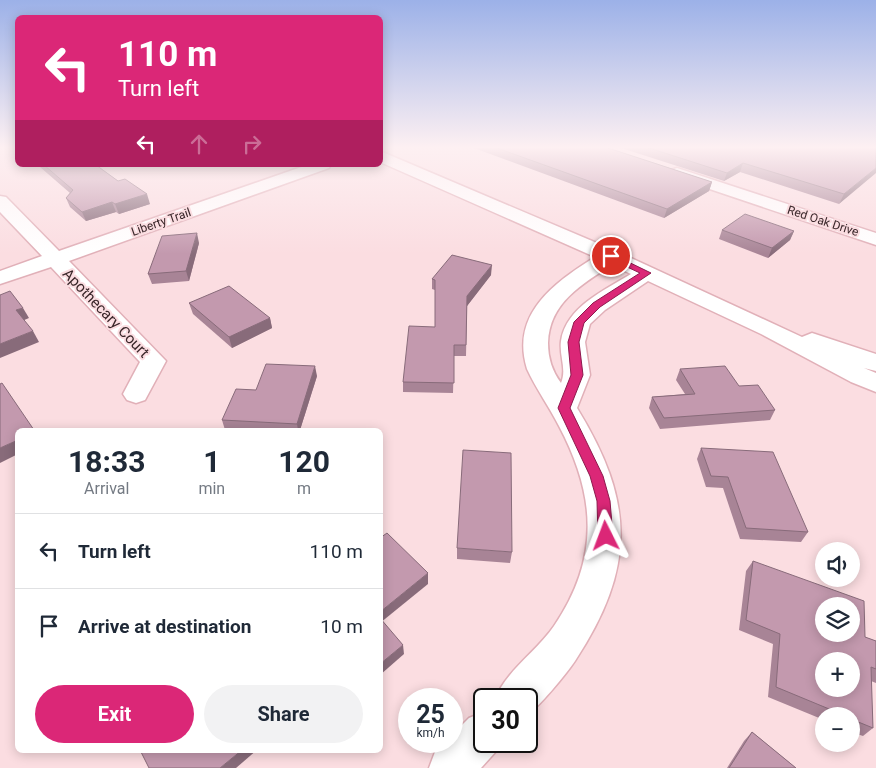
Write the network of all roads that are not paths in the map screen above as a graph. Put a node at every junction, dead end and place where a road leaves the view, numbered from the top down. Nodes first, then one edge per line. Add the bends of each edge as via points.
1 (272, 183) edge
2 (442, 183) edge
3 (708, 183) edge
4 (0, 201) edge
5 (876, 239) edge
6 (611, 256) junction
7 (55, 259) junction
8 (647, 273) junction
9 (0, 278) edge
10 (544, 312) junction
11 (579, 322) junction
12 (757, 323) junction
13 (876, 363) edge
14 (876, 383) edge
15 (136, 394) dead end
16 (564, 408) junction
17 (525, 688) edge
18 (473, 745) edge
19 (451, 768) edge

1 - 7 street, Liberty Trail
2 - 6 street
3 - 5 street, Red Oak Drive
4 - 7 street
6 - 8 street
6 - 10 street via 575,280 554,298
7 - 9 street, Liberty Trail
7 - 15 street, Apothecary Court via 153,361
8 - 11 street via 597,305
8 - 12 street
10 - 11 street
10 - 16 street via 537,335 538,362 547,385
11 - 16 street via 573,342 577,375
12 - 13 street
12 - 14 street via 841,369
16 - 17 street via 597,476 606,536 598,573 579,616 559,651
18 - 19 street

